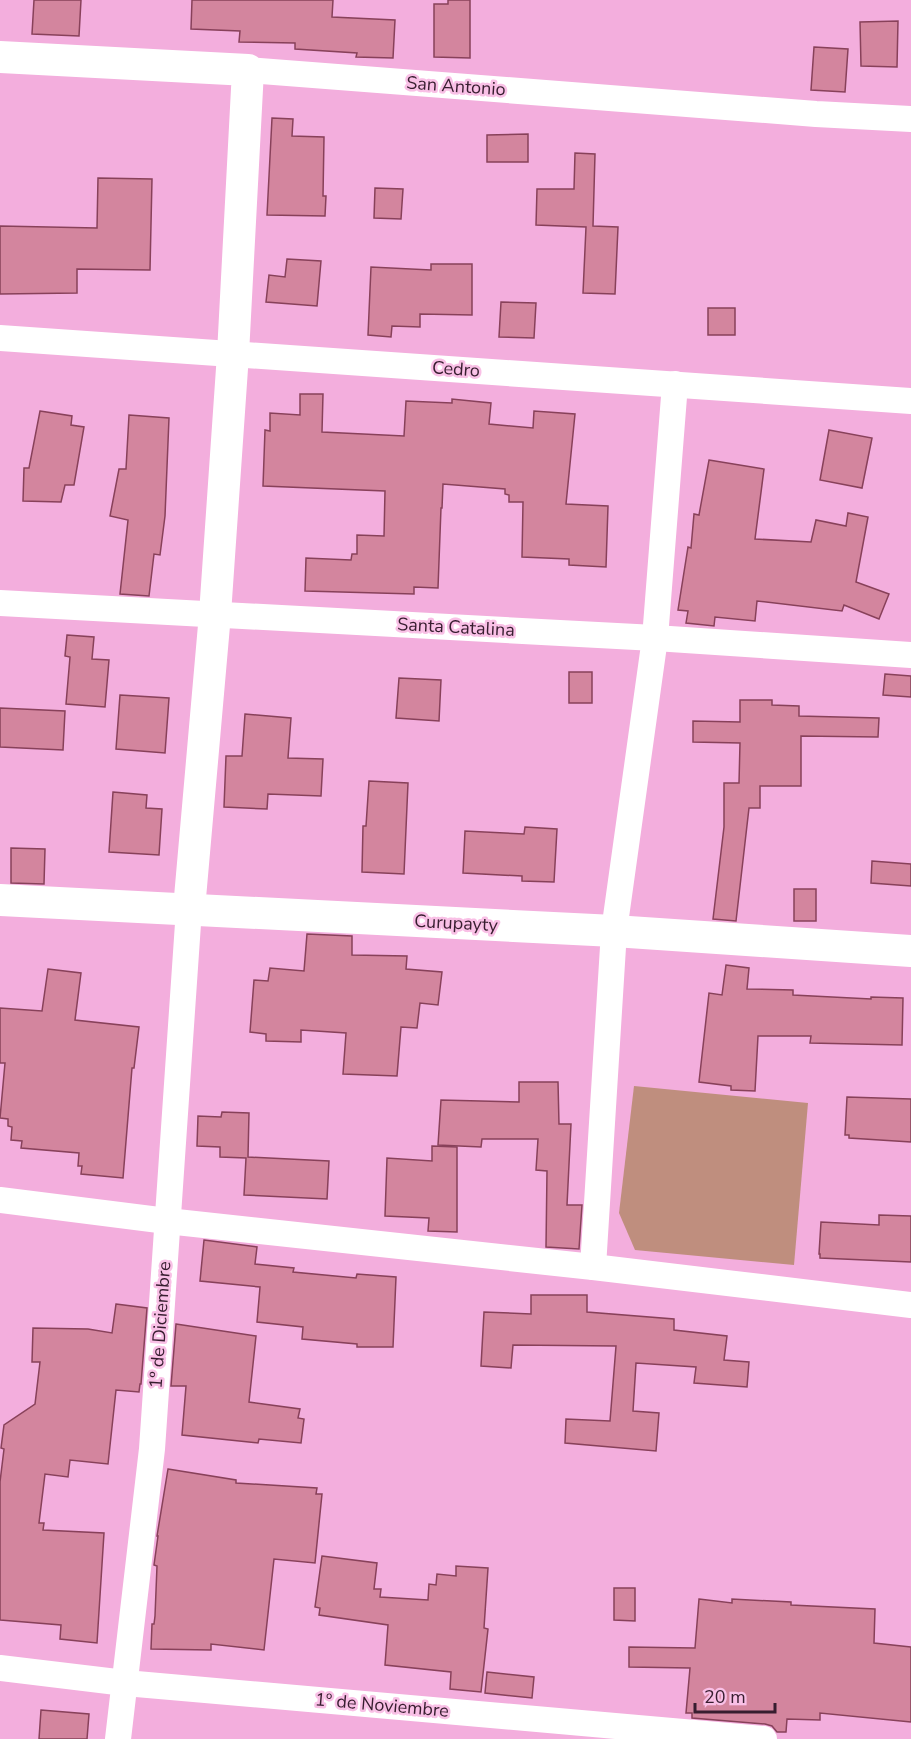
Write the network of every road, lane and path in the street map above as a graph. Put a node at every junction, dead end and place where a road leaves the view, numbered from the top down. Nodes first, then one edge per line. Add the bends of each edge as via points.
1 (0, 57) edge
2 (248, 70) junction
3 (911, 119) edge
4 (0, 338) edge
5 (233, 354) junction
6 (675, 384) junction
7 (911, 401) edge
8 (0, 603) edge
9 (215, 614) junction
10 (656, 638) junction
11 (911, 655) edge
12 (0, 900) edge
13 (189, 909) junction
14 (614, 931) junction
15 (911, 951) edge
16 (0, 1200) edge
17 (167, 1221) junction
18 (593, 1267) junction
19 (911, 1305) edge
20 (0, 1668) edge
21 (125, 1683) junction
22 (581, 1731) edge
23 (118, 1739) edge
24 (764, 1739) edge

1 - 2 street, San Antonio
2 - 3 street, San Antonio
2 - 5 street
4 - 5 street, Cedro
5 - 6 street, Cedro
5 - 9 street
6 - 7 street, Cedro
6 - 10 street
8 - 9 street, Santa Catalina
9 - 10 street, Santa Catalina
9 - 13 street
10 - 11 street, Santa Catalina
10 - 14 street
12 - 13 street, Curupayty
13 - 14 street, Curupayty
13 - 17 street, 1º de Diciembre
14 - 15 street, Curupayty
14 - 18 street
16 - 17 street
17 - 18 street
17 - 21 street, 1º de Diciembre via 152,1449
18 - 19 street
20 - 21 street, 1º de Noviembre
21 - 22 street, 1º de Noviembre
21 - 23 street, 1º de Diciembre
22 - 24 street, 1º de Noviembre

